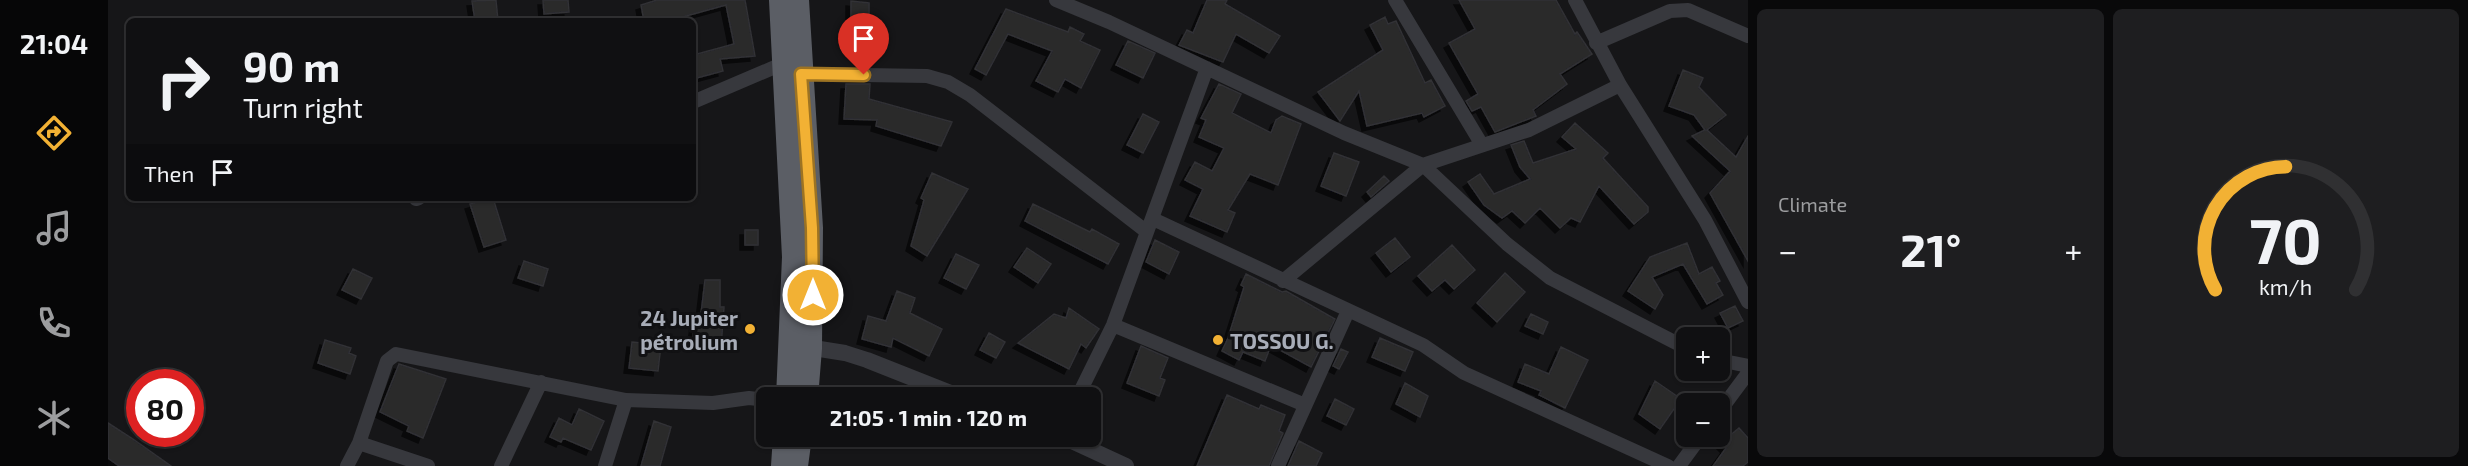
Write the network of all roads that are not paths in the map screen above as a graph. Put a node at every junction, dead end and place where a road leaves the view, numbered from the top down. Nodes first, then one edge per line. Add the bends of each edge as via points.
1 (780, 0) edge
2 (798, 0) edge
3 (1056, 0) edge
4 (1395, 0) edge
5 (1575, 0) edge
6 (1748, 36) edge
7 (1596, 43) junction
8 (1207, 68) junction
9 (792, 69) junction
10 (1620, 85) junction
11 (696, 101) edge
12 (1482, 145) junction
13 (1423, 165) junction
14 (1153, 219) junction
15 (1147, 232) junction
16 (1283, 280) junction
17 (1748, 302) edge
18 (1348, 311) junction
19 (1113, 325) junction
20 (1676, 343) edge
21 (801, 346) junction
22 (1730, 362) edge
23 (1748, 366) edge
24 (1748, 373) edge
25 (541, 382) junction
26 (790, 387) edge
27 (806, 387) edge
28 (935, 387) edge
29 (1082, 387) edge
30 (1730, 397) edge
31 (756, 399) edge
32 (626, 400) junction
33 (1305, 405) junction
34 (359, 442) junction
35 (783, 447) edge
36 (800, 447) edge
37 (1085, 447) edge
38 (1693, 447) edge
39 (347, 466) edge
40 (428, 466) edge
41 (501, 466) edge
42 (605, 466) edge
43 (782, 466) edge
44 (797, 466) edge
45 (1126, 466) edge
46 (1278, 466) edge
47 (1668, 466) edge
48 (1679, 466) edge

1 - 9 highway
2 - 9 highway
3 - 8 street
4 - 12 street
5 - 7 street
6 - 7 street via 1688,10 1670,10
7 - 10 street
8 - 13 street via 1344,134
8 - 14 street
9 - 11 street
9 - 15 street via 927,76 948,82
9 - 21 highway via 812,228
10 - 12 street via 1529,130
10 - 17 street via 1705,220
12 - 13 street
13 - 16 street
13 - 20 street via 1490,229 1550,278
14 - 15 street
14 - 16 street
15 - 19 street
16 - 18 street
18 - 33 street
18 - 47 street via 1423,345 1464,373
19 - 29 street
19 - 33 street
21 - 26 highway
21 - 27 highway
21 - 28 street via 867,360
22 - 23 street
24 - 30 street
25 - 32 street
25 - 34 street via 396,354 387,362
25 - 41 street
31 - 32 street via 713,403
32 - 42 street
33 - 46 street
34 - 39 street
34 - 40 street
35 - 43 highway
36 - 44 highway
37 - 45 street
38 - 48 street

